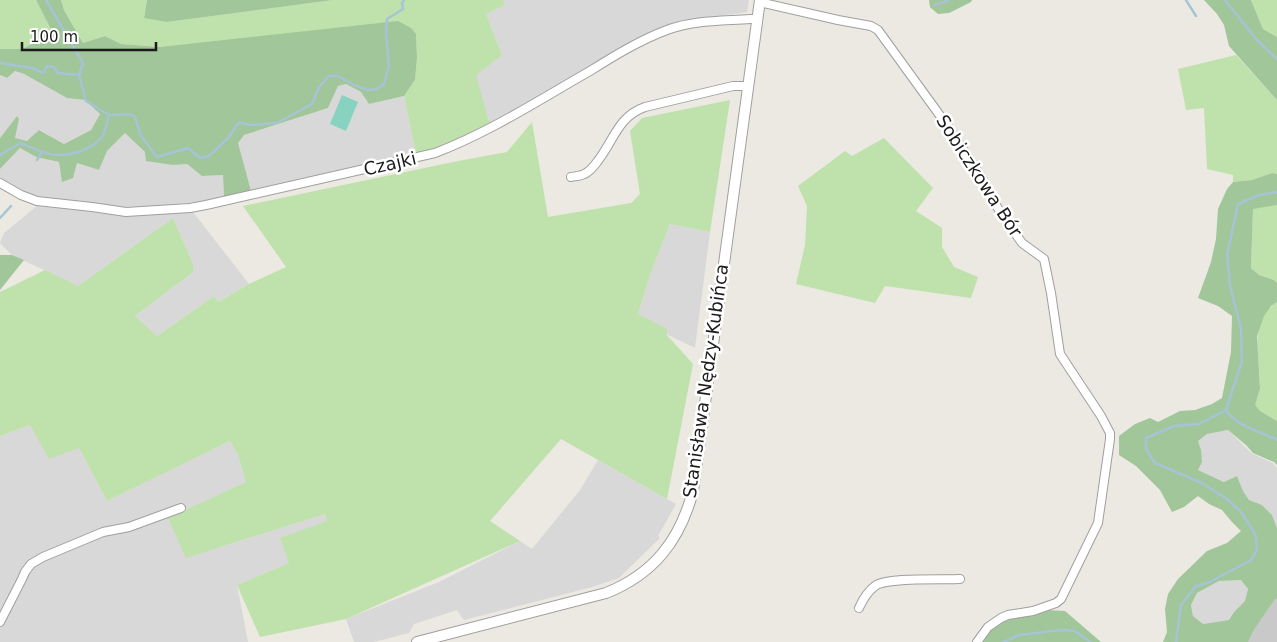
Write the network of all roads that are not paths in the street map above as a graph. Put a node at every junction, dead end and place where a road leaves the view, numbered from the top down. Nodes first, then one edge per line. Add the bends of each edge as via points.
1 (759, 1) edge
2 (757, 19) junction
3 (748, 86) junction
4 (571, 177) dead end
5 (0, 183) edge
6 (181, 508) dead end
7 (960, 579) dead end
8 (858, 608) dead end
9 (0, 622) edge
10 (417, 642) edge
11 (977, 642) edge

1 - 2 street, Stanisława Nędzy-Kubińca
1 - 11 street, Sobiczkowa Bór via 878,30 949,128 1022,243 1044,259 1060,354 1110,433 1098,523 1061,600 1001,618 988,627
2 - 3 street, Stanisława Nędzy-Kubińca
2 - 5 street, Czajki via 698,23 662,32 492,128 435,154 215,203 126,212 37,201
3 - 4 street via 733,86 636,110 620,125 588,173
3 - 10 street, Stanisława Nędzy-Kubińca via 693,491 676,535 646,570 606,594
6 - 9 street via 129,527 103,532 31,564
7 - 8 street via 888,580 876,584

